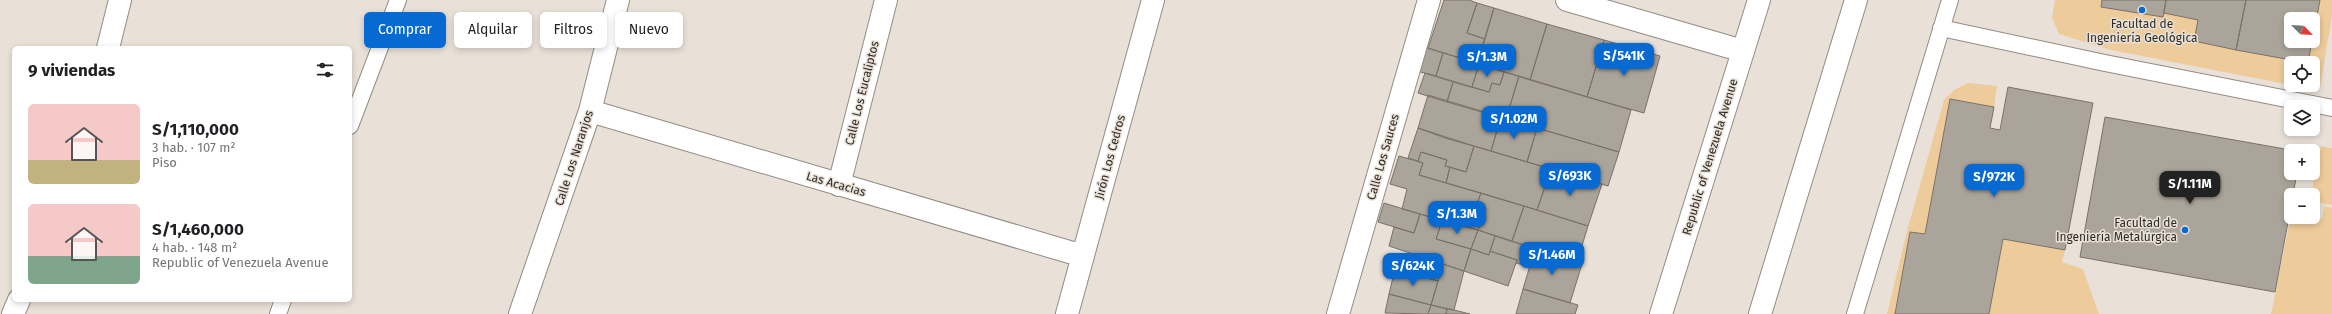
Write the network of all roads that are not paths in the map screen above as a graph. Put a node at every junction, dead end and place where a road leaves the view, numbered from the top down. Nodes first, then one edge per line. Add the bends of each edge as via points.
1 (120, 0) edge
2 (398, 0) edge
3 (618, 0) edge
4 (886, 0) edge
5 (1153, 0) edge
6 (1428, 0) edge
7 (1567, 0) edge
8 (1759, 0) edge
9 (1856, 0) edge
10 (1950, 0) edge
11 (1941, 28) junction
12 (108, 46) edge
13 (1743, 51) junction
14 (2332, 108) edge
15 (590, 111) junction
16 (352, 121) edge
17 (839, 185) junction
18 (1083, 256) junction
19 (18, 302) edge
20 (282, 302) edge
21 (13, 314) edge
22 (278, 314) edge
23 (520, 314) edge
24 (1067, 314) edge
25 (1338, 314) edge
26 (1661, 314) edge
27 (1760, 314) edge
28 (1855, 314) edge

1 - 12 street
2 - 16 lane
3 - 15 street, Calle Los Naranjos
4 - 17 street, Calle Los Eucaliptos
5 - 18 street, Jirón Los Cedros
6 - 25 street, Calle Los Sauces
7 - 13 street
8 - 13 street, Republic of Venezuela Avenue
9 - 27 street
10 - 11 lane
11 - 14 lane
11 - 28 lane
13 - 26 street, Republic of Venezuela Avenue
15 - 17 street, Las Acacias
15 - 23 street, Calle Los Naranjos
17 - 18 street, Las Acacias
18 - 24 street, Jirón Los Cedros
19 - 21 street
20 - 22 lane

